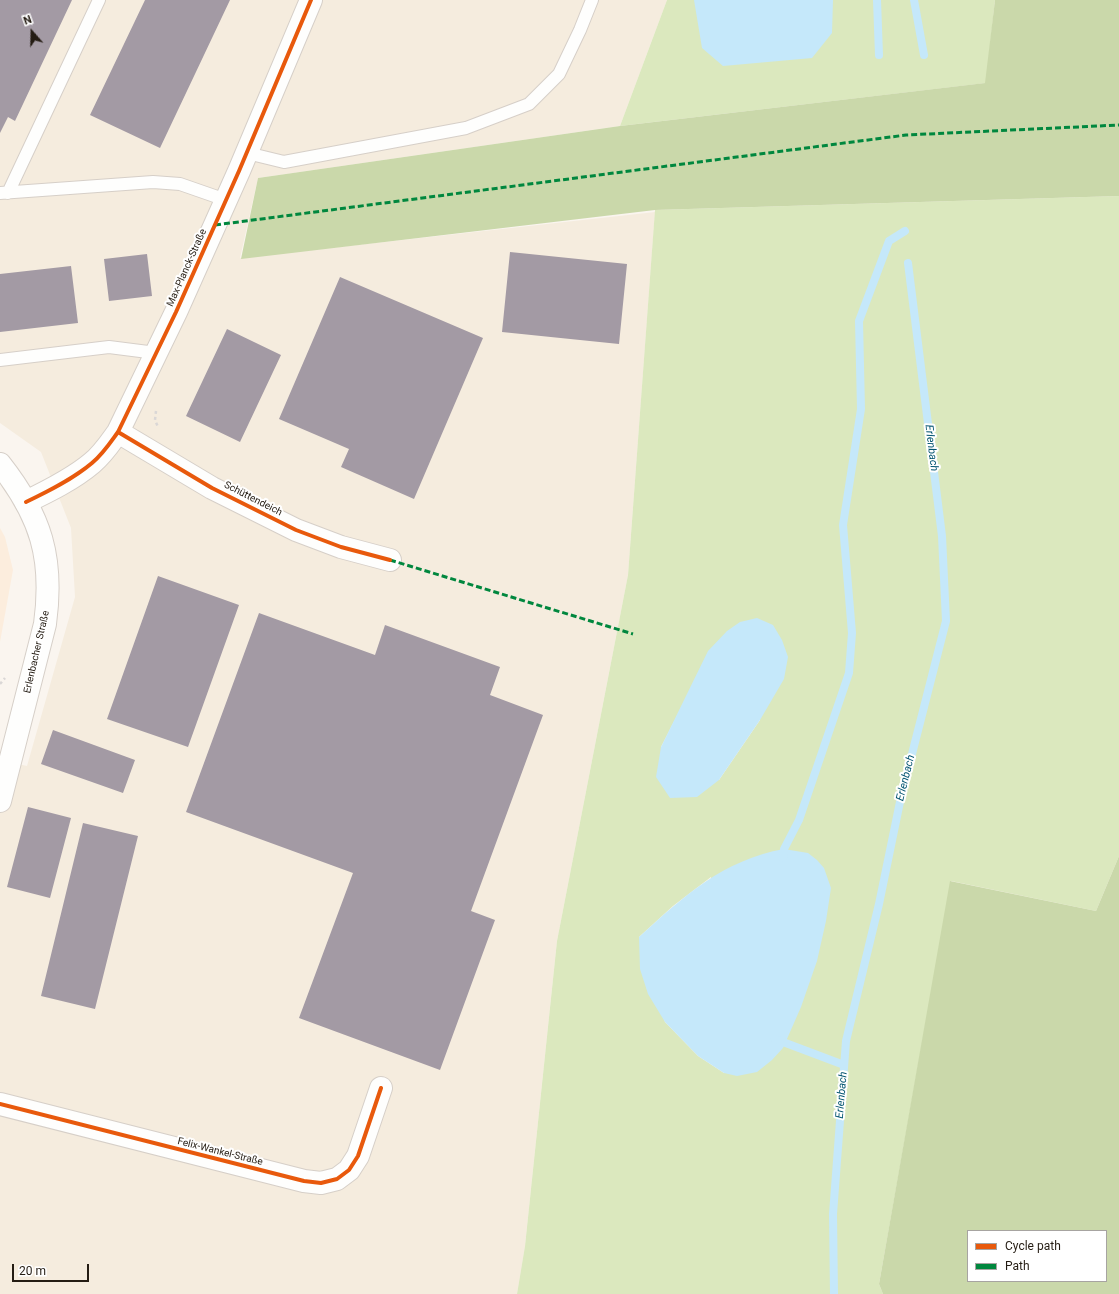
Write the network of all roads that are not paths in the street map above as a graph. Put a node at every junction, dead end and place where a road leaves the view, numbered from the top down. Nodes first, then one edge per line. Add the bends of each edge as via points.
1 (99, 0) edge
2 (311, 0) edge
3 (592, 0) edge
4 (247, 153) junction
5 (4, 193) edge
6 (226, 200) junction
7 (156, 353) junction
8 (0, 360) edge
9 (118, 432) junction
10 (0, 464) edge
11 (26, 502) junction
12 (390, 560) dead end
13 (0, 801) edge
14 (381, 1088) dead end
15 (0, 1104) edge

1 - 5 lane
2 - 4 street, Max-Planck-Straße
3 - 4 lane via 559,74 529,104 466,128 284,162
4 - 6 street, Max-Planck-Straße
5 - 6 lane via 153,182 180,184
6 - 7 street, Max-Planck-Straße
7 - 8 lane via 108,347
7 - 9 street, Max-Planck-Straße
9 - 11 street, Max-Planck-Straße via 92,463 59,486
9 - 12 street, Schüttendeich via 212,488 296,530 341,547
10 - 11 street, Erlenbacher Straße
11 - 13 street, Erlenbacher Straße via 35,518 46,554 48,602 46,624
14 - 15 street, Felix-Wankel-Straße via 358,1156 349,1170 337,1179 321,1183 304,1181

